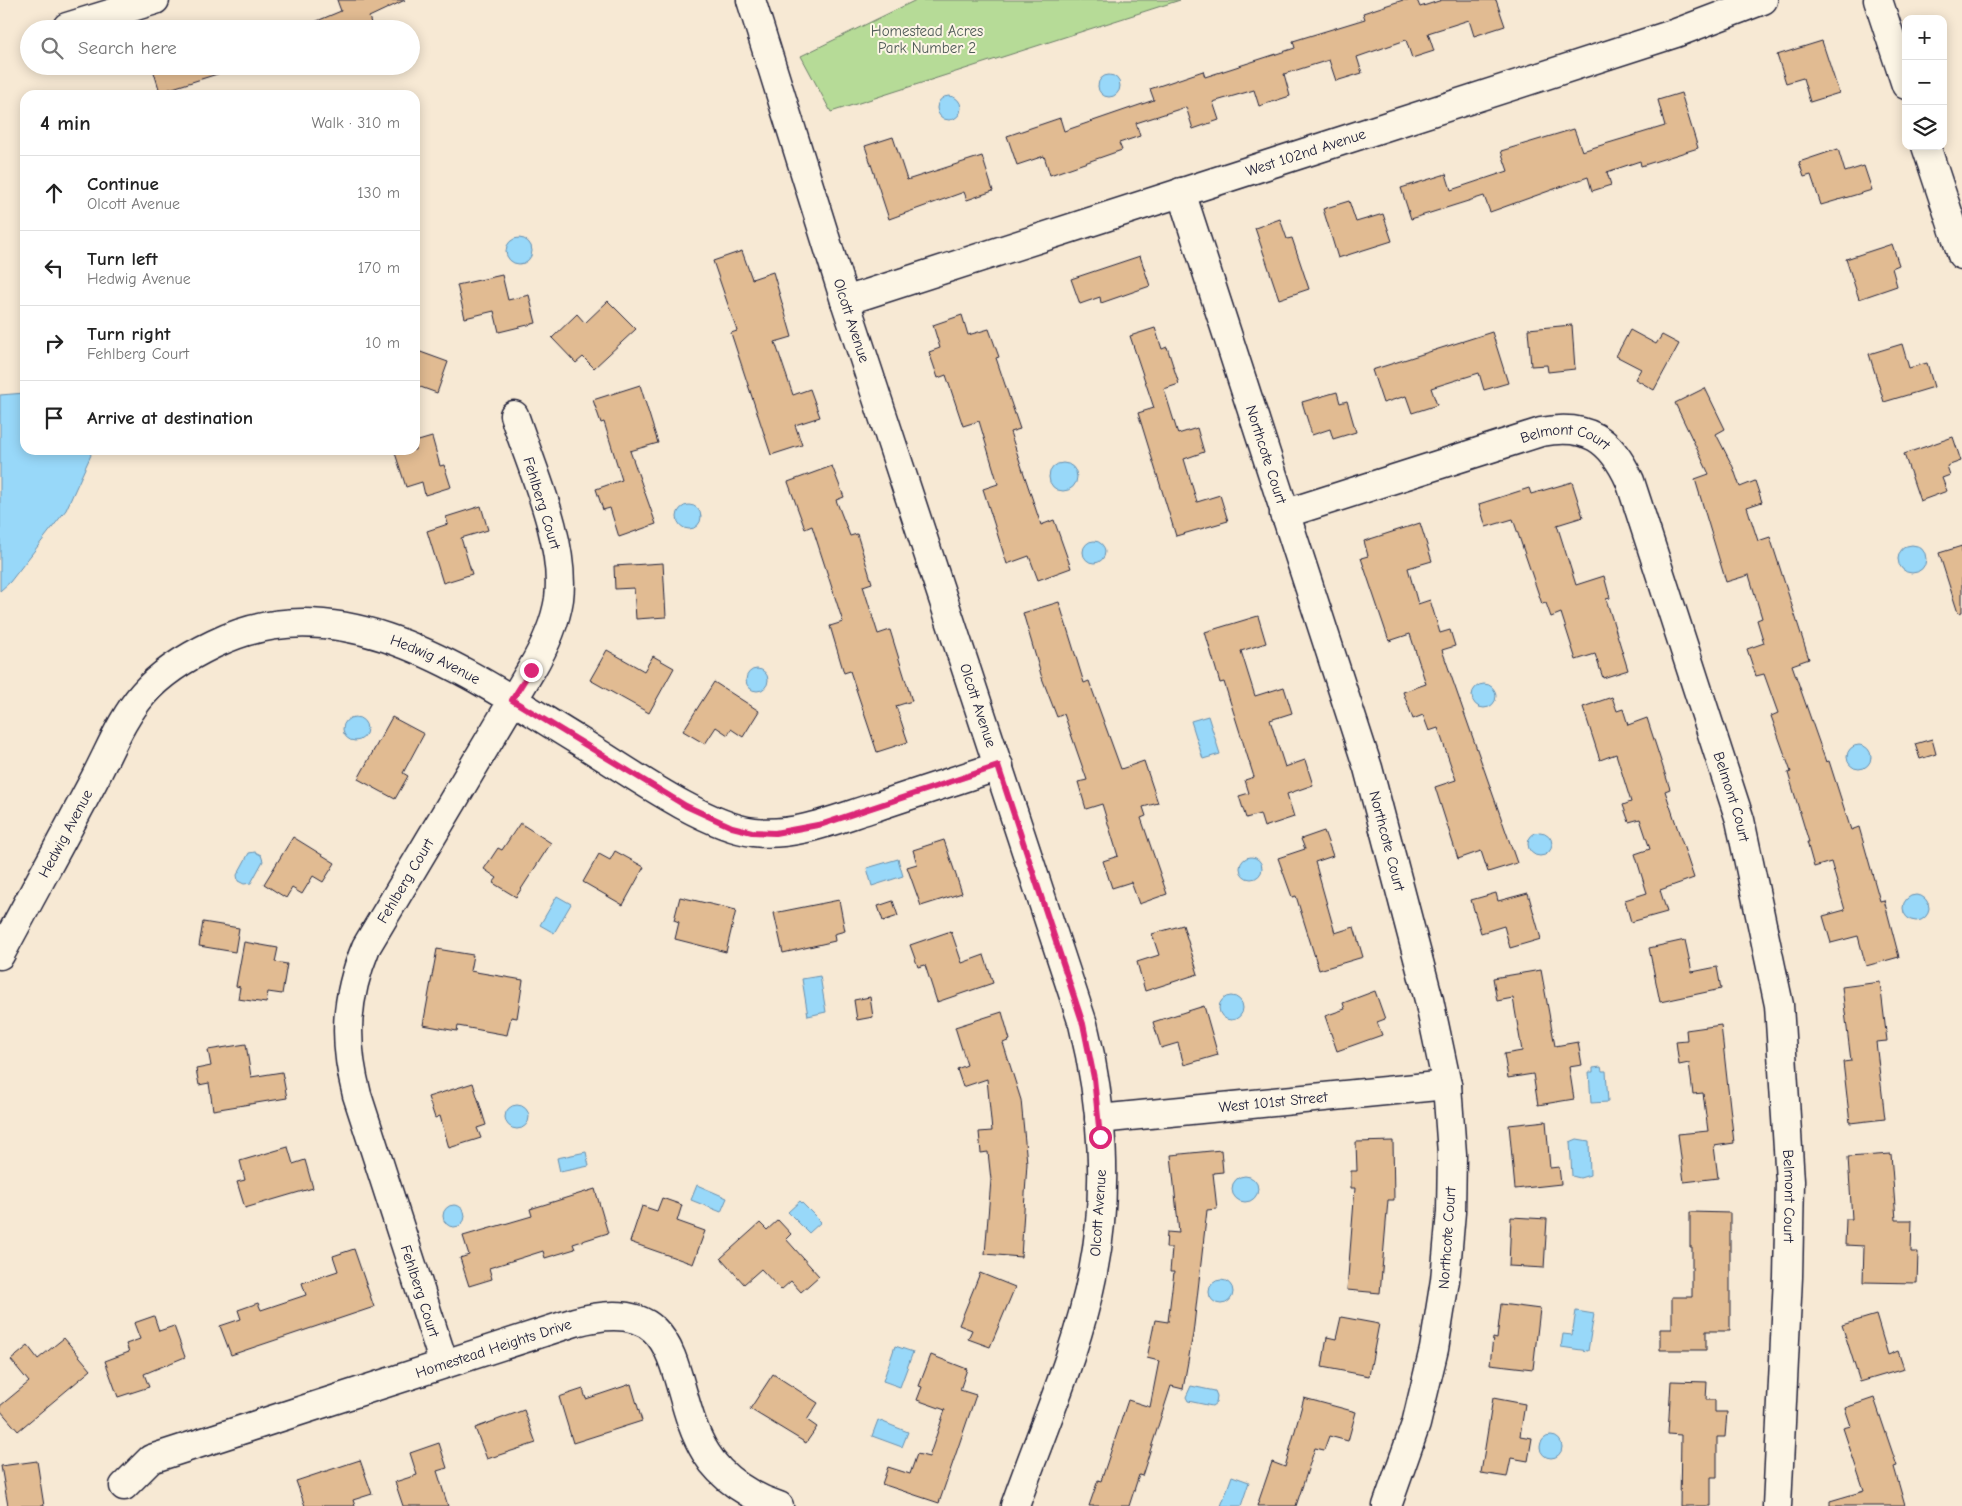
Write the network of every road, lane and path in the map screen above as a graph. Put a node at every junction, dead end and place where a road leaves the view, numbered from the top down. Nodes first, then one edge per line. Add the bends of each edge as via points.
1 (154, 0) edge
2 (751, 0) edge
3 (1763, 0) edge
4 (1878, 0) edge
5 (90, 20) edge
6 (1902, 72) edge
7 (1927, 150) edge
8 (1181, 192) junction
9 (1962, 255) edge
10 (845, 301) junction
11 (514, 415) dead end
12 (1284, 514) junction
13 (512, 700) junction
14 (998, 766) junction
15 (0, 955) edge
16 (1447, 1085) junction
17 (1099, 1119) junction
18 (444, 1364) junction
19 (124, 1486) dead end
20 (779, 1506) edge
21 (1015, 1506) edge
22 (1387, 1506) edge
23 (1777, 1506) edge

1 - 5 street
2 - 10 street, Olcott Avenue
3 - 8 street, West 102nd Avenue via 1676,33
4 - 6 street
7 - 9 street
8 - 10 street, West 102nd Avenue
8 - 12 street, Northcote Court
10 - 14 street, Olcott Avenue
11 - 13 street, Fehlberg Court via 555,541 560,578 559,600 549,635
12 - 16 street, Northcote Court via 1368,768 1424,982
12 - 23 street, Belmont Court via 1540,432 1560,429 1585,433 1603,440 1620,458 1630,480 1740,820 1779,1005 1790,1181
13 - 14 street, Hedwig Avenue via 686,806 732,827 752,832 775,833 823,824
13 - 15 street, Hedwig Avenue via 420,651 381,636 338,625 296,622 261,626 205,648 142,694
13 - 18 street, Fehlberg Court via 370,940 358,967 349,1003 348,1041 357,1095
14 - 17 street, Olcott Avenue via 1083,1024
16 - 17 street, West 101st Street
16 - 22 street, Northcote Court via 1452,1154 1445,1280 1434,1349 1416,1424
17 - 21 street, Olcott Avenue via 1101,1201 1093,1273 1068,1361
18 - 19 street, Homestead Heights Drive via 151,1459
18 - 20 street, Homestead Heights Drive via 589,1318 620,1314 636,1318 662,1338 670,1352 699,1438 716,1466 747,1492

